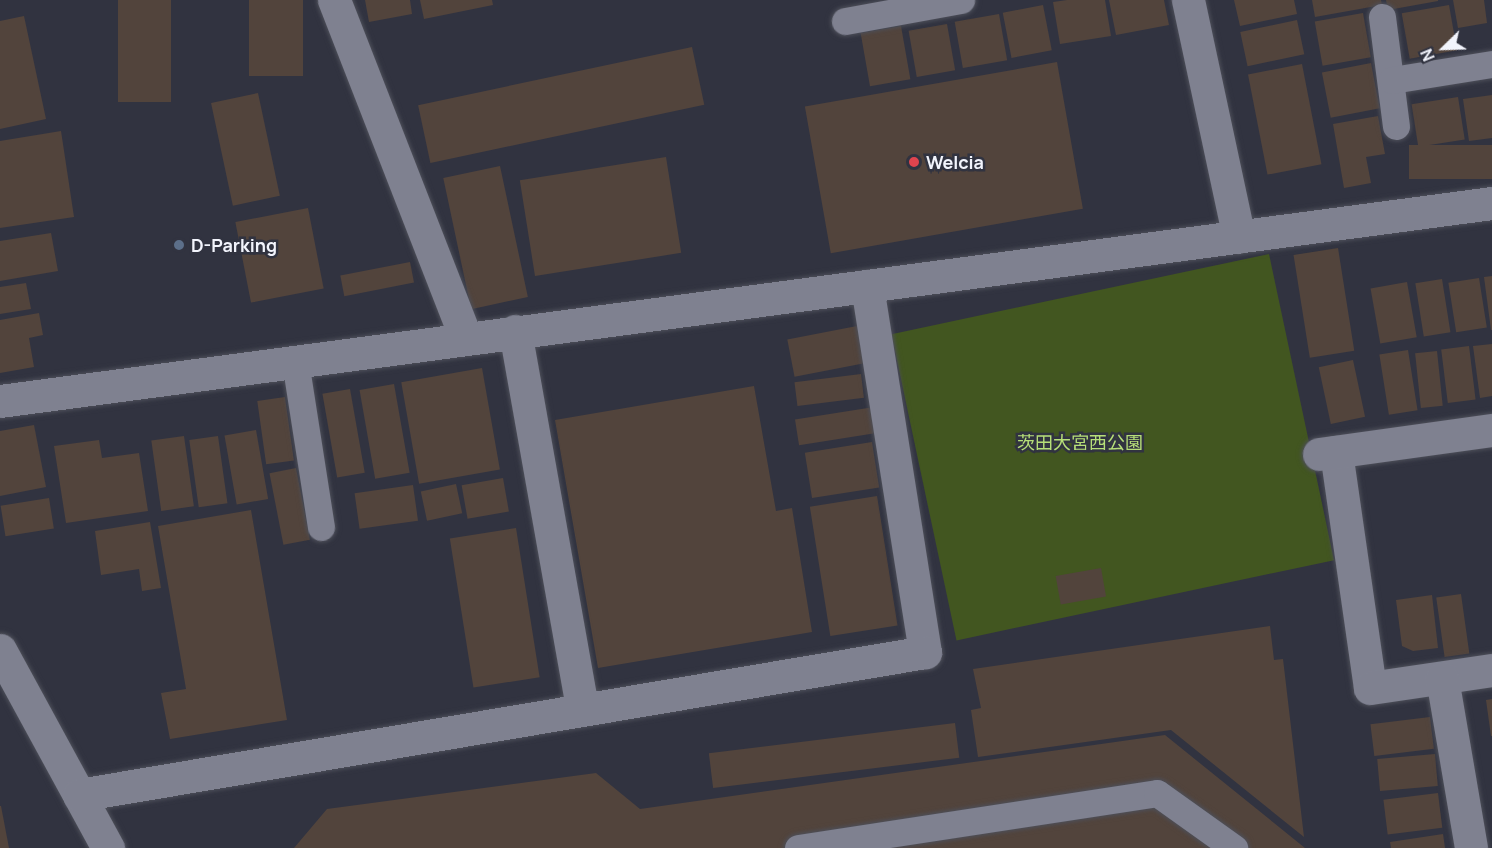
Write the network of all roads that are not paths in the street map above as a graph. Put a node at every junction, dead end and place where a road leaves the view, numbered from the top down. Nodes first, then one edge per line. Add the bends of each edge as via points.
1 (334, 0) edge
2 (961, 0) edge
3 (1188, 0) edge
4 (1382, 17) dead end
5 (845, 21) dead end
6 (1492, 64) edge
7 (1392, 80) junction
8 (1396, 126) dead end
9 (1492, 203) edge
10 (1239, 237) junction
11 (867, 286) junction
12 (515, 331) junction
13 (466, 338) junction
14 (295, 361) junction
15 (0, 401) edge
16 (1492, 430) edge
17 (321, 527) dead end
18 (0, 650) edge
19 (1492, 670) edge
20 (1442, 678) junction
21 (582, 709) junction
22 (79, 795) junction
23 (1478, 846) edge
24 (108, 848) edge
25 (798, 848) edge
26 (1234, 848) edge

1 - 13 street
2 - 5 lane
3 - 10 street
4 - 7 lane
6 - 7 lane
7 - 8 lane
9 - 10 street
10 - 11 street
11 - 12 street
11 - 21 street via 925,652
12 - 13 street
12 - 21 street
13 - 14 street
14 - 15 street
14 - 17 lane
16 - 20 street via 1328,453 1370,688
18 - 22 street
19 - 20 street
20 - 23 street
21 - 22 street
22 - 24 street
25 - 26 lane via 1157,792

